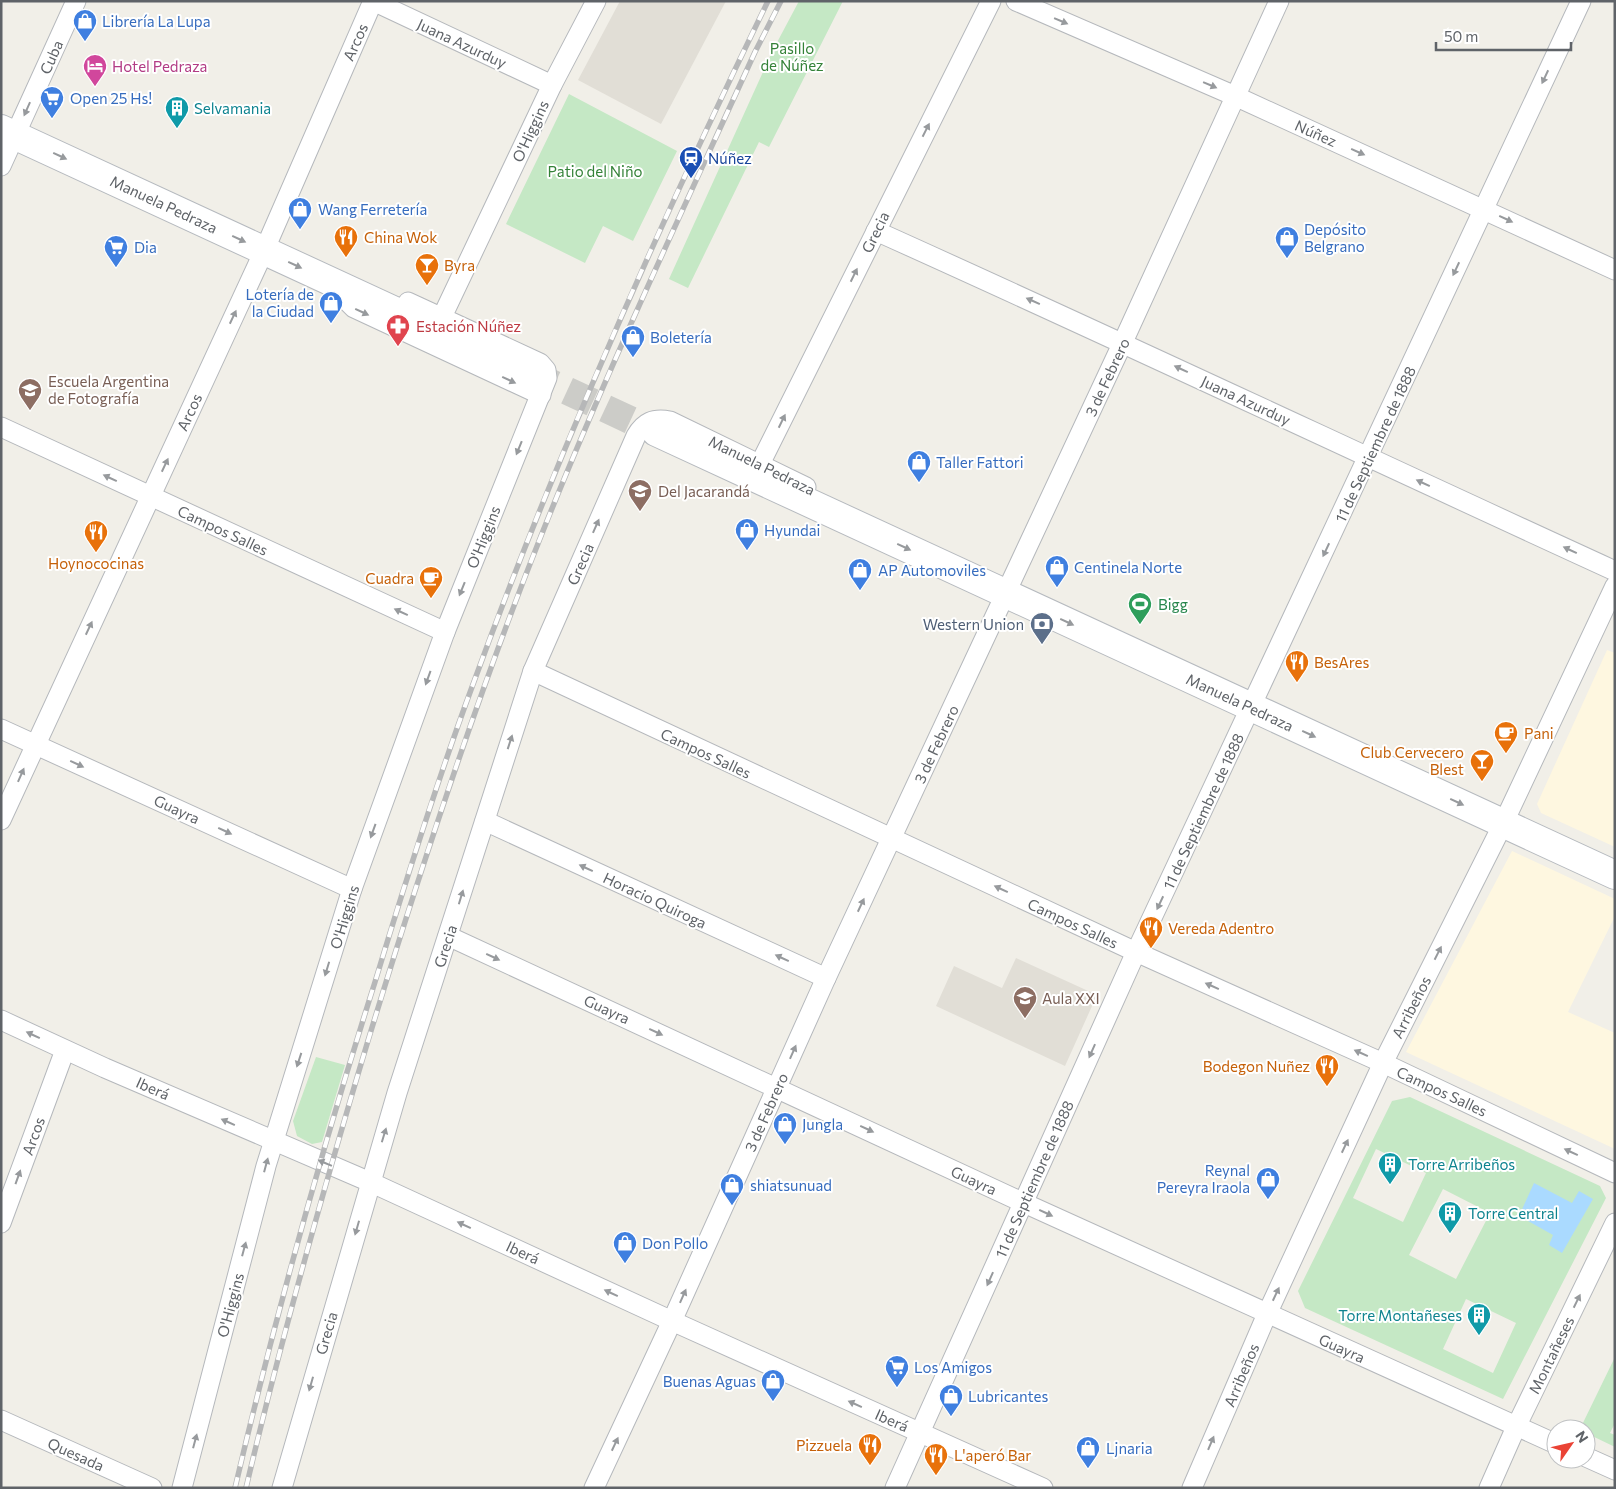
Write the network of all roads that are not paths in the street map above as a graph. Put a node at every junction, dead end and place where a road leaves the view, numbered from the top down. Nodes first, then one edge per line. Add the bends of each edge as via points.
1 (76, 1) edge
2 (373, 1) edge
3 (596, 1) edge
4 (991, 1) edge
5 (1016, 1) edge
6 (1279, 1) edge
7 (1580, 1) edge
8 (552, 85) junction
9 (1235, 96) junction
10 (8, 132) edge
11 (1, 166) edge
12 (1484, 209) junction
13 (876, 231) junction
14 (264, 251) junction
15 (1615, 270) edge
16 (326, 279) junction
17 (442, 318) junction
18 (1123, 342) junction
19 (537, 377) junction
20 (1, 427) edge
21 (647, 430) junction
22 (1369, 458) junction
23 (760, 464) junction
24 (150, 496) junction
25 (866, 529) junction
26 (1615, 571) edge
27 (1615, 586) edge
28 (1005, 593) junction
29 (445, 632) junction
30 (533, 671) junction
31 (1252, 708) junction
32 (1, 729) edge
33 (35, 744) junction
34 (1, 820) edge
35 (485, 821) junction
36 (1503, 824) junction
37 (892, 839) junction
38 (1615, 876) edge
39 (352, 889) junction
40 (448, 936) junction
41 (1136, 952) junction
42 (826, 978) junction
43 (1, 1020) edge
44 (66, 1050) junction
45 (1383, 1063) junction
46 (777, 1087) junction
47 (273, 1141) junction
48 (1615, 1173) edge
49 (370, 1182) junction
50 (1024, 1203) junction
51 (1, 1222) edge
52 (1615, 1223) edge
53 (1267, 1314) junction
54 (672, 1322) junction
55 (1, 1420) edge
56 (1516, 1427) junction
57 (920, 1433) junction
58 (1546, 1440) edge
59 (1596, 1462) edge
60 (1615, 1470) edge
61 (152, 1488) edge
62 (182, 1488) edge
63 (282, 1488) edge
64 (594, 1488) edge
65 (894, 1488) edge
66 (1043, 1488) edge
67 (1192, 1488) edge
68 (1489, 1488) edge

1 -> 10 street, Cuba
2 - 8 street, Juana Azurduy
2 - 14 street, Arcos
3 - 8 street, O'Higgins
13 -> 4 street, Grecia
5 -> 9 street, Núñez
6 - 9 street, 3 de Febrero
7 -> 12 street, 11 de Septiembre de 1888
8 - 17 street, O'Higgins
9 -> 12 street, Núñez
9 - 18 street, 3 de Febrero
10 - 11 street, Cuba
10 -> 14 street, Manuela Pedraza
12 -> 15 street, Núñez
12 -> 22 street, 11 de Septiembre de 1888
18 -> 13 street, Juana Azurduy
23 -> 13 street, Grecia
14 -> 16 street, Manuela Pedraza
24 -> 14 street, Arcos
16 - 17 street, Manuela Pedraza via 370,285
16 -> 19 street, Manuela Pedraza
17 - 19 street, Manuela Pedraza
22 -> 18 street, Juana Azurduy
18 - 28 street, 3 de Febrero
19 -> 29 street, O'Higgins
24 -> 20 street, Campos Salles
21 - 23 street, Manuela Pedraza via 660,419 670,421
21 - 25 street, Manuela Pedraza
30 -> 21 street, Grecia
26 -> 22 street, Juana Azurduy
22 -> 31 street, 11 de Septiembre de 1888
23 - 25 street, Manuela Pedraza via 830,498
29 -> 24 street, Campos Salles
33 -> 24 street, Arcos
25 -> 28 street, Manuela Pedraza
27 - 36 street, Arribeños
28 -> 31 street, Manuela Pedraza
28 - 37 street, 3 de Febrero
29 -> 39 street, O'Higgins
35 -> 30 street, Grecia
30 - 37 street, Campos Salles
31 -> 36 street, Manuela Pedraza
31 -> 41 street, 11 de Septiembre de 1888
32 - 33 street, Guayra
34 -> 33 street, Arcos
33 -> 39 street, Guayra
40 -> 35 street, Grecia
42 -> 35 street, Horacio Quiroga
36 - 38 street, Manuela Pedraza
45 -> 36 street, Arribeños
41 -> 37 street, Campos Salles
42 -> 37 street, 3 de Febrero
39 -> 47 street, O'Higgins
40 -> 46 street, Guayra
49 -> 40 street, Grecia
45 -> 41 street, Campos Salles
41 -> 50 street, 11 de Septiembre de 1888
46 -> 42 street, 3 de Febrero
44 -> 43 street, Iberá
47 -> 44 street, Iberá
51 -> 44 street, Arcos
48 -> 45 street, Campos Salles
53 -> 45 street, Arribeños
46 -> 50 street, Guayra
54 -> 46 street, 3 de Febrero
49 -> 47 street, Iberá
62 -> 47 street, O'Higgins
54 -> 49 street, Iberá
49 -> 63 street, Grecia
50 -> 53 street, Guayra
50 -> 57 street, 11 de Septiembre de 1888
56 -> 52 street, Montañeses
53 - 56 street, Guayra
67 -> 53 street, Arribeños
57 -> 54 street, Iberá
64 -> 54 street, 3 de Febrero
55 - 61 street, Quesada
56 - 58 street, Guayra
56 - 68 street, Montañeses
57 - 65 street, 11 de Septiembre de 1888
57 - 66 street, Iberá
59 - 60 street

